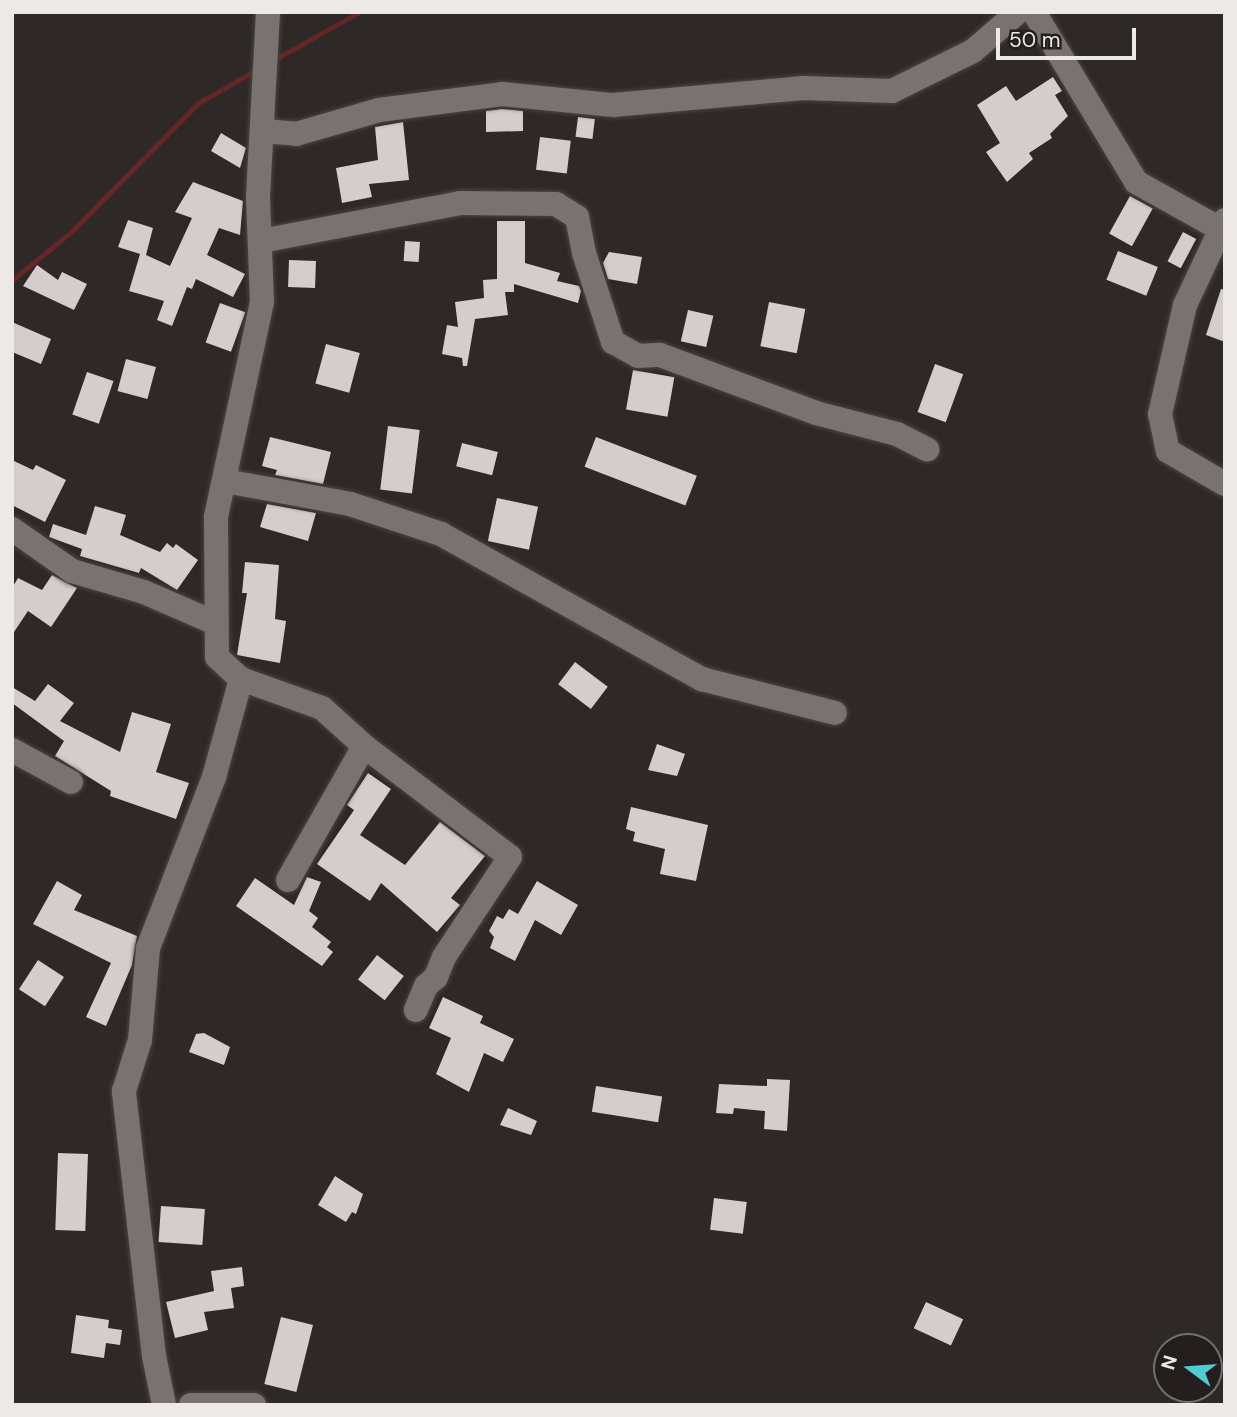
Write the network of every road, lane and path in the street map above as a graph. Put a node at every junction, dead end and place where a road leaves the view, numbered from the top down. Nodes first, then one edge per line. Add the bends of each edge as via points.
1 (268, 12) edge
2 (1018, 12) edge
3 (1034, 12) edge
4 (264, 131) junction
5 (1222, 225) edge
6 (261, 241) junction
7 (927, 449) dead end
8 (225, 481) junction
9 (1225, 484) edge
10 (12, 529) edge
11 (215, 623) junction
12 (241, 679) junction
13 (835, 713) dead end
14 (364, 746) junction
15 (12, 750) edge
16 (71, 782) dead end
17 (288, 880) dead end
18 (416, 1010) dead end
19 (164, 1405) edge
20 (191, 1405) edge
21 (254, 1405) edge

1 - 4 street
2 - 4 street via 973,51 892,91 803,88 613,105 502,94 379,110 296,134
3 - 5 street via 1136,182
4 - 6 street via 258,198
5 - 9 street via 1185,305 1160,414 1168,451
6 - 7 street via 460,204 556,204 578,218 584,253 613,342 638,356 660,355 816,413 897,433
6 - 8 street via 262,302
8 - 11 street via 216,517
8 - 13 street via 351,504 441,534 702,679
10 - 11 street via 72,571 144,592
11 - 12 street via 217,657
12 - 14 street via 322,708
12 - 19 street via 214,777 148,948 140,1040 124,1091 154,1356
14 - 17 street
14 - 18 street via 510,857 426,986
15 - 16 street
20 - 21 street

